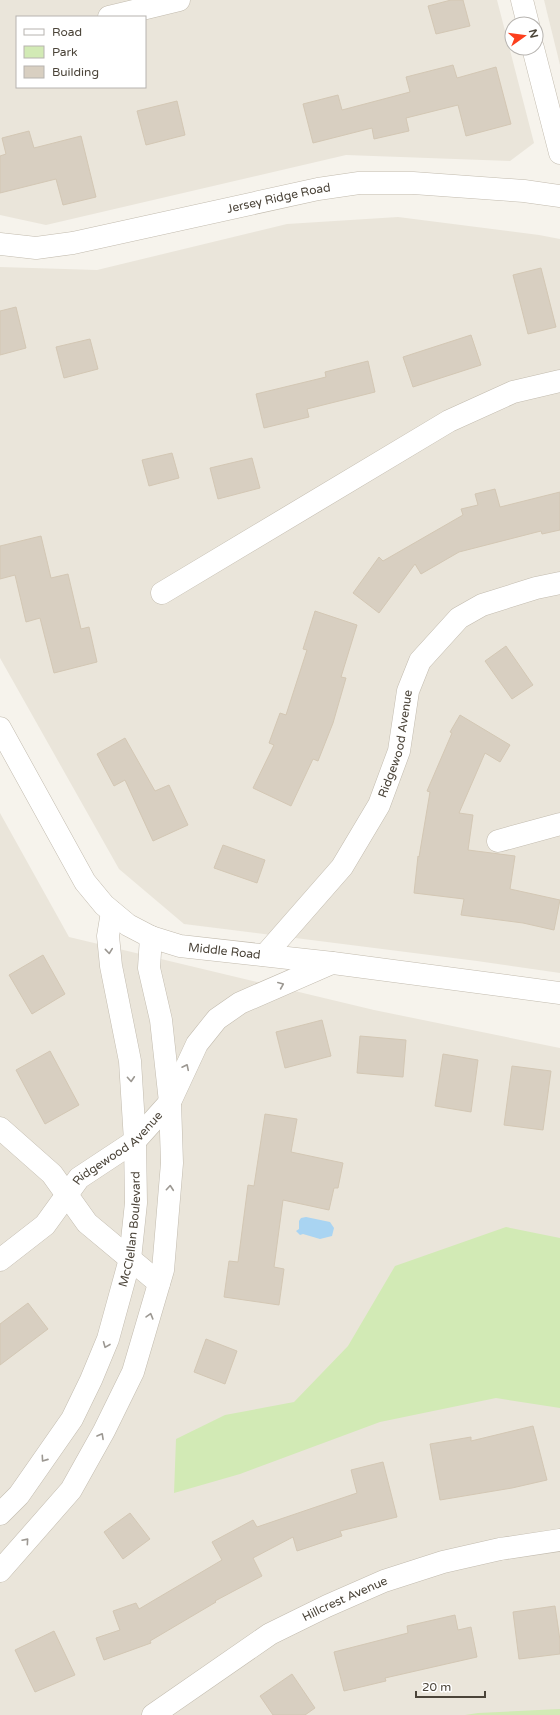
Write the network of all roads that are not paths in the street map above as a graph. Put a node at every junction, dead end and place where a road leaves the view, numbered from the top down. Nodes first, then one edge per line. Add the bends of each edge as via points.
1 (180, 0) edge
2 (522, 0) edge
3 (113, 16) edge
4 (526, 16) edge
5 (536, 56) edge
6 (560, 153) edge
7 (560, 196) edge
8 (0, 244) edge
9 (560, 381) edge
10 (560, 584) edge
11 (162, 593) dead end
12 (0, 728) edge
13 (560, 824) edge
14 (498, 841) dead end
15 (112, 912) junction
16 (151, 937) junction
17 (266, 955) junction
18 (333, 963) junction
19 (560, 994) edge
20 (170, 1102) junction
21 (0, 1128) edge
22 (135, 1141) junction
23 (67, 1195) junction
24 (130, 1259) junction
25 (0, 1260) edge
26 (159, 1283) junction
27 (0, 1514) edge
28 (560, 1540) edge
29 (0, 1571) edge
30 (153, 1715) edge

1 - 3 street
2 - 4 street
5 - 6 street
7 - 8 street, Jersey Ridge Road via 413,183 359,183 318,189 73,243 36,248
9 - 11 street via 513,392 449,421
10 - 17 street, Ridgewood Avenue via 536,588 482,605 459,618 420,661 408,691 399,751 379,805 342,867
12 - 15 street, Middle Road via 85,882
13 - 14 street
15 - 16 street, Middle Road via 128,926
15 -> 22 street, McClellan Boulevard via 108,936 111,966 130,1061
16 - 17 street, Middle Road via 180,946
16 - 20 street via 149,968 161,1020
17 - 18 street, Middle Road
18 - 19 street, Middle Road
20 -> 18 street via 197,1044 217,1019 240,1003
20 - 22 street, Ridgewood Avenue
26 -> 20 street via 172,1163
21 - 23 street via 52,1174
22 - 23 street, Ridgewood Avenue via 79,1178
22 - 24 street, McClellan Boulevard via 136,1204
23 - 24 street, Ridgewood Avenue via 87,1223
23 - 25 street, Ridgewood Avenue via 45,1225
24 - 26 street, Ridgewood Avenue
24 -> 27 street, McClellan Boulevard via 108,1339 72,1420 19,1495
29 -> 26 street via 71,1490 104,1431 133,1372
28 - 30 street, Hillcrest Avenue via 500,1549 443,1562 384,1581 270,1634

